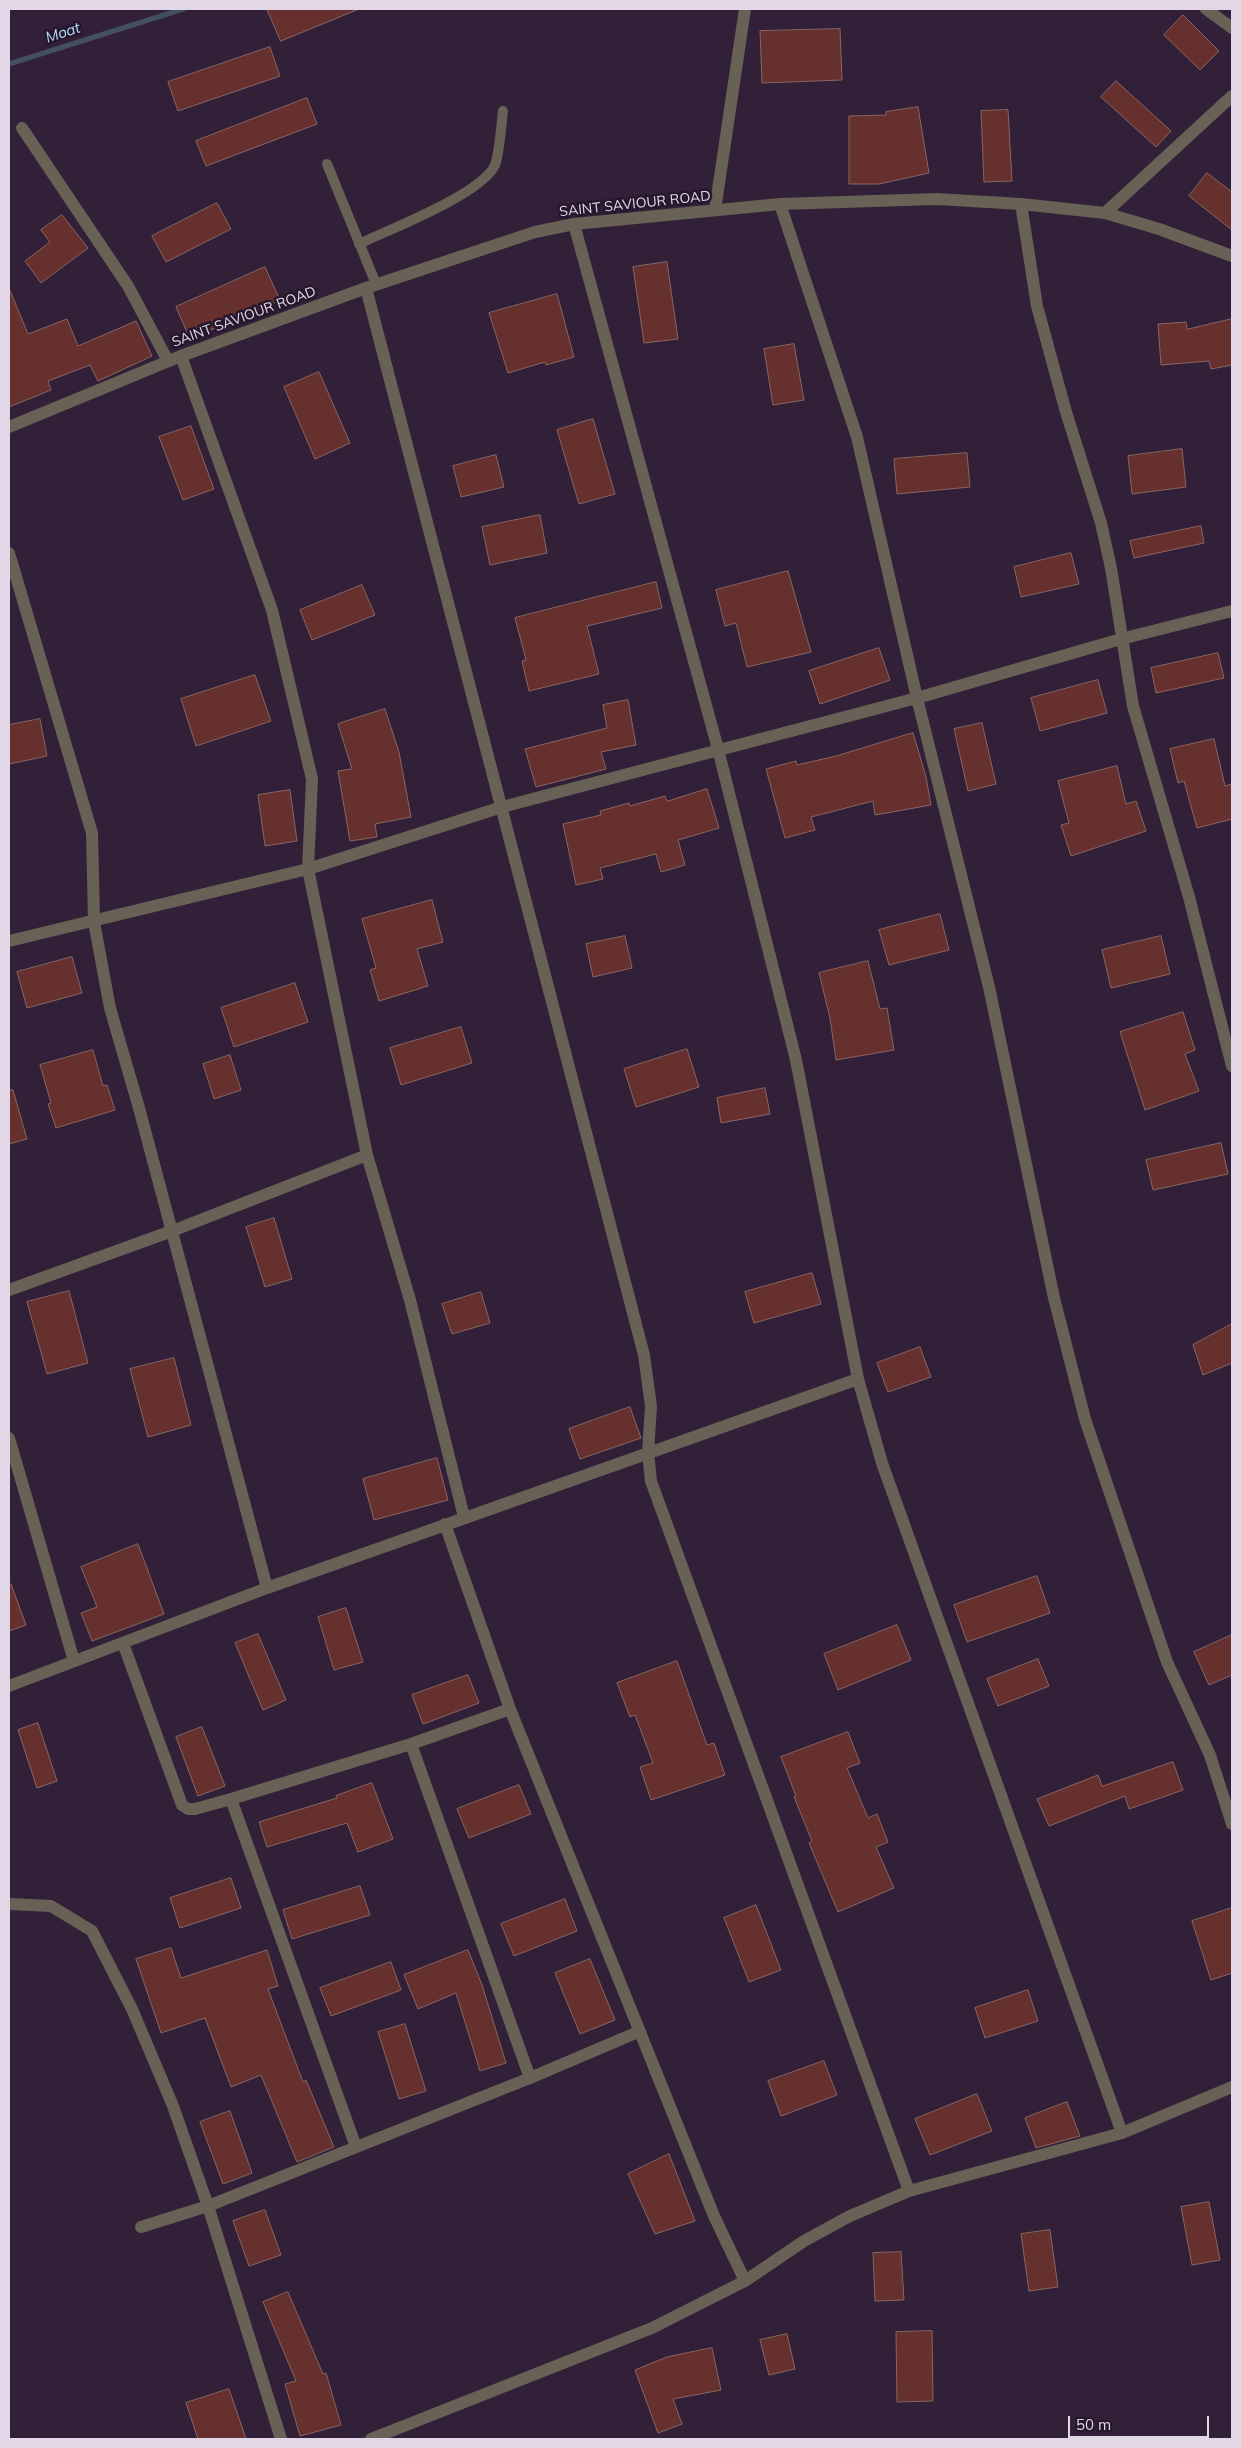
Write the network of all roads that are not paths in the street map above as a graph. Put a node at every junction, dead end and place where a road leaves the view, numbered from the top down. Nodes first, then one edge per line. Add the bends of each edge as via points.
1 (745, 9) edge
2 (1206, 9) edge
3 (1232, 28) edge
4 (1232, 96) edge
5 (503, 111) dead end
6 (22, 128) dead end
7 (327, 164) dead end
8 (780, 204) junction
9 (1021, 204) junction
10 (715, 210) junction
11 (1105, 213) junction
12 (574, 224) junction
13 (359, 244) junction
14 (1232, 256) edge
15 (371, 286) junction
16 (181, 356) junction
17 (168, 361) junction
18 (9, 427) edge
19 (9, 553) edge
20 (1232, 611) edge
21 (1121, 639) junction
22 (917, 698) junction
23 (718, 749) junction
24 (502, 807) junction
25 (308, 869) junction
26 (94, 922) junction
27 (9, 940) edge
28 (1232, 1066) edge
29 (366, 1155) junction
30 (172, 1231) junction
31 (9, 1290) edge
32 (858, 1379) junction
33 (9, 1438) edge
34 (648, 1453) junction
35 (464, 1517) junction
36 (445, 1524) junction
37 (267, 1588) junction
38 (123, 1643) junction
39 (74, 1661) junction
40 (9, 1686) edge
41 (510, 1710) junction
42 (411, 1744) junction
43 (231, 1799) junction
44 (1232, 1824) edge
45 (9, 1904) edge
46 (638, 2032) junction
47 (530, 2078) junction
48 (1232, 2087) edge
49 (1122, 2133) junction
50 (356, 2147) junction
51 (909, 2191) junction
52 (208, 2206) junction
53 (141, 2227) dead end
54 (744, 2281) junction
55 (281, 2439) edge
56 (371, 2439) edge

1 - 10 street
2 - 3 street
4 - 11 street
5 - 13 lane via 495,165 480,182 460,196
6 - 17 street via 128,286
7 - 13 lane
8 - 9 street, SAINT SAVIOUR ROAD via 937,199
8 - 10 street, SAINT SAVIOUR ROAD
8 - 22 street via 857,437
9 - 11 street, SAINT SAVIOUR ROAD
9 - 21 street via 1037,306 1101,523
10 - 12 street, SAINT SAVIOUR ROAD
11 - 14 street, SAINT SAVIOUR ROAD
12 - 15 street, SAINT SAVIOUR ROAD via 535,232
12 - 23 street
13 - 15 lane
15 - 16 street, SAINT SAVIOUR ROAD
15 - 24 street
16 - 17 street, SAINT SAVIOUR ROAD
16 - 25 street via 272,610 312,779
17 - 18 street, SAINT SAVIOUR ROAD
19 - 26 street via 92,833
20 - 21 street
21 - 22 street
21 - 28 street via 1133,706 1190,897
22 - 23 street
22 - 44 street via 989,987 1054,1298 1084,1418 1167,1662 1210,1755
23 - 24 street
23 - 32 street via 796,1060
24 - 25 street
24 - 34 street via 644,1355 651,1406
25 - 26 street
25 - 29 street
26 - 27 street
26 - 30 street via 110,1008
29 - 30 street
29 - 35 street via 410,1300
30 - 31 street
30 - 37 street
32 - 34 street
32 - 49 street via 882,1463
33 - 39 street
34 - 35 street
34 - 51 street via 651,1481
35 - 36 street
36 - 37 street
36 - 41 street
37 - 38 street
38 - 39 street
38 - 43 street via 182,1805 195,1809
39 - 40 street
41 - 42 street
41 - 46 street
42 - 43 street
42 - 47 street
43 - 50 street
45 - 52 street via 51,1906 92,1931 132,2009 173,2106
46 - 47 street
46 - 54 street
47 - 50 street
48 - 49 street
49 - 51 street
50 - 52 street
51 - 54 street via 850,2216 804,2241
52 - 53 street
52 - 55 street
54 - 56 street via 652,2328

